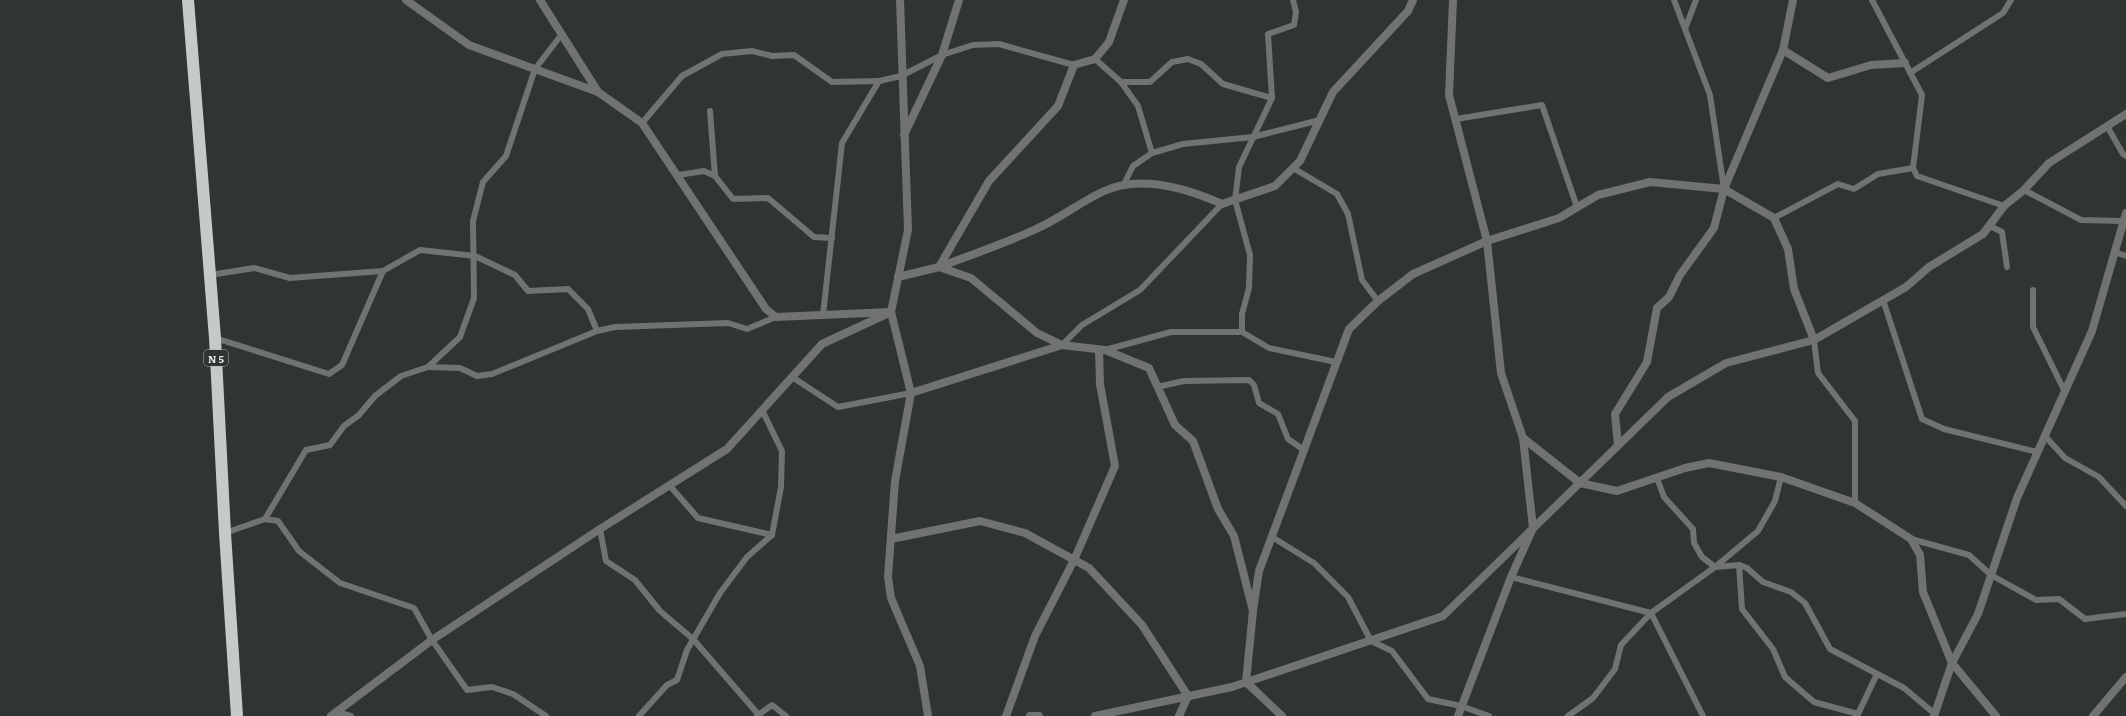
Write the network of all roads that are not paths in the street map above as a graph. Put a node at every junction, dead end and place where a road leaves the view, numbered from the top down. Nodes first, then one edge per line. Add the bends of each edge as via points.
1 (188, 0) edge
2 (406, 0) edge
3 (540, 0) edge
4 (900, 0) edge
5 (959, 0) edge
6 (1124, 0) edge
7 (1293, 0) edge
8 (1413, 0) edge
9 (1453, 0) edge
10 (1674, 0) edge
11 (1696, 0) edge
12 (1794, 0) edge
13 (1872, 0) edge
14 (2011, 0) edge
15 (1685, 30) junction
16 (562, 34) junction
17 (1783, 50) junction
18 (942, 55) junction
19 (1095, 59) junction
20 (1905, 63) junction
21 (1074, 65) junction
22 (535, 69) junction
23 (1910, 73) junction
24 (901, 76) junction
25 (879, 81) junction
26 (1121, 82) junction
27 (598, 92) junction
28 (1272, 98) junction
29 (710, 111) dead end
30 (2126, 114) edge
31 (1456, 119) junction
32 (1320, 120) junction
33 (642, 123) junction
34 (2108, 126) junction
35 (903, 136) junction
36 (1253, 137) junction
37 (1152, 153) junction
38 (2126, 156) edge
39 (1293, 168) junction
40 (1913, 168) junction
41 (678, 175) junction
42 (715, 176) junction
43 (1124, 184) junction
44 (1724, 189) junction
45 (2024, 190) junction
46 (1235, 200) junction
47 (1222, 204) junction
48 (2004, 206) junction
49 (1577, 207) junction
50 (2126, 213) edge
51 (1774, 218) junction
52 (2122, 221) junction
53 (1990, 226) junction
54 (832, 238) junction
55 (1487, 241) junction
56 (2114, 252) junction
57 (475, 256) junction
58 (2126, 256) edge
59 (2007, 266) dead end
60 (939, 267) junction
61 (383, 271) junction
62 (210, 275) junction
63 (898, 277) junction
64 (2033, 290) dead end
65 (1883, 300) junction
66 (1378, 301) junction
67 (891, 312) junction
68 (823, 315) junction
69 (776, 317) junction
70 (597, 330) junction
71 (1242, 332) junction
72 (215, 338) junction
73 (1814, 340) junction
74 (1062, 345) junction
75 (1102, 350) junction
76 (1336, 362) junction
77 (428, 367) junction
78 (792, 377) junction
79 (1157, 387) junction
80 (2065, 392) junction
81 (911, 393) junction
82 (762, 410) junction
83 (2045, 436) junction
84 (1523, 438) junction
85 (1618, 445) junction
86 (1304, 450) junction
87 (2037, 452) junction
88 (1781, 477) junction
89 (1657, 478) junction
90 (1580, 483) junction
91 (670, 486) junction
92 (1855, 503) junction
93 (2126, 506) edge
94 (265, 519) junction
95 (1532, 528) junction
96 (600, 529) junction
97 (225, 533) junction
98 (772, 535) junction
99 (1272, 537) junction
100 (891, 539) junction
101 (1911, 539) junction
102 (1074, 560) junction
103 (1739, 565) junction
104 (1715, 567) junction
105 (1991, 574) junction
106 (1511, 577) junction
107 (1253, 611) junction
108 (1651, 613) junction
109 (2126, 614) edge
110 (693, 639) junction
111 (432, 640) junction
112 (1371, 641) junction
113 (1952, 663) junction
114 (1877, 674) junction
115 (2126, 677) edge
116 (1246, 682) junction
117 (1188, 696) junction
118 (1462, 706) junction
119 (333, 714) edge
120 (758, 715) edge
121 (1858, 715) edge
122 (1934, 715) edge
123 (237, 716) edge
124 (351, 716) edge
125 (546, 716) edge
126 (639, 716) edge
127 (786, 716) edge
128 (928, 716) edge
129 (1006, 716) edge
130 (1030, 716) edge
131 (1039, 716) edge
132 (1095, 716) edge
133 (1179, 716) edge
134 (1282, 716) edge
135 (1458, 716) edge
136 (1490, 716) edge
137 (1568, 716) edge
138 (1703, 716) edge
139 (1996, 716) edge
140 (2092, 716) edge

1 - 62 highway, N 5
2 - 22 street via 469,45
3 - 16 street
4 - 24 street
5 - 18 street
6 - 19 street via 1109,42
7 - 28 lane via 1296,12 1294,25 1268,34
8 - 32 street via 1408,10 1333,92
9 - 31 street via 1450,95
10 - 15 lane
11 - 15 lane
12 - 17 street
13 - 20 lane
14 - 23 lane via 2002,13
15 - 44 lane via 1710,95
16 - 22 lane
16 - 27 street
17 - 20 street via 1828,78 1871,65
17 - 44 street
18 - 21 lane via 973,45 1000,44
18 - 24 lane
18 - 35 street
19 - 21 street
19 - 26 lane
20 - 23 lane
21 - 60 street via 1058,106 989,181
22 - 27 street
22 - 57 lane via 506,156 483,182 473,221
23 - 40 lane via 1922,95
24 - 25 lane
24 - 35 street
25 - 33 lane via 832,82 794,54 772,56 752,50 722,54 682,76
25 - 54 lane via 842,142
26 - 28 lane via 1150,82 1172,62 1188,59 1201,64 1222,84
26 - 37 lane via 1138,106
27 - 33 street
28 - 36 lane
29 - 42 lane
30 - 34 street
31 - 49 lane via 1542,104
31 - 55 street
32 - 36 lane
32 - 39 street via 1300,161
33 - 41 street
34 - 38 lane
34 - 45 street via 2049,163
35 - 63 street via 908,230
36 - 37 lane via 1183,144
36 - 46 lane via 1239,167
37 - 43 lane via 1133,166
39 - 46 street via 1275,186
39 - 66 lane via 1337,194 1348,214 1362,280
40 - 48 lane via 1917,176
40 - 51 lane via 1878,174 1854,189 1838,184
41 - 42 lane via 704,171
41 - 69 street via 766,309
42 - 54 lane via 733,199 768,198 814,237
43 - 47 street via 1145,183 1195,192
43 - 60 street via 1103,192 1036,229
44 - 49 street via 1650,182 1598,195
44 - 51 street
44 - 85 street via 1714,228 1680,275 1670,298 1657,308 1647,362 1615,414
45 - 48 street
45 - 52 lane via 2081,220
46 - 47 street
46 - 71 lane via 1250,255 1249,288 1242,314
47 - 74 lane via 1140,290 1082,325
48 - 53 street
49 - 55 street via 1558,218
50 - 52 street
51 - 73 street via 1788,249 1794,289
52 - 56 street
53 - 59 lane via 2002,232
53 - 65 street via 1983,234 1929,267 1906,287
54 - 68 lane
55 - 66 street via 1413,274
55 - 84 street via 1501,373
56 - 58 lane
56 - 80 street via 2092,331
57 - 61 lane via 420,250
57 - 70 lane via 515,275 528,291 568,289 588,309
57 - 77 lane via 474,298 460,337
60 - 63 street
60 - 74 street via 971,278 1037,333
61 - 62 lane via 290,278 254,268
61 - 72 lane via 342,365 329,374
62 - 72 highway, N 5
63 - 67 street
64 - 80 lane via 2033,328
65 - 73 street
65 - 87 lane via 1922,419 1944,429
66 - 76 street via 1349,329
67 - 68 street
67 - 78 street via 822,344
67 - 81 street
68 - 69 street
69 - 70 lane via 748,329 728,323 615,327
70 - 77 lane via 492,374 478,376 460,368
71 - 75 lane via 1171,332
71 - 76 lane via 1269,348
72 - 97 highway, N 5
73 - 85 street via 1726,364 1668,397
73 - 92 lane via 1818,373 1855,421
74 - 75 street
74 - 81 street
75 - 79 street via 1149,368
75 - 102 street via 1100,384 1115,466
76 - 86 street
77 - 94 lane via 401,376 375,396 359,415 344,426 330,445 306,450
78 - 81 lane via 838,407
78 - 82 street
79 - 86 lane via 1184,381 1249,380 1254,385 1259,403 1278,414 1288,439
79 - 107 street via 1175,425 1193,441 1218,509 1234,536
80 - 83 street
81 - 100 street via 895,481
82 - 91 street via 727,449
82 - 98 lane via 782,451 781,487
83 - 87 street
83 - 93 lane via 2065,458 2099,477
84 - 90 street
84 - 95 street
85 - 90 street
86 - 99 street
87 - 105 street via 2017,498
88 - 89 street via 1709,463
88 - 92 street
88 - 104 lane via 1775,501 1758,531
89 - 90 street via 1617,491
89 - 104 lane via 1664,497 1693,529 1694,543 1702,557
90 - 95 street
91 - 96 street
91 - 98 lane via 698,518
92 - 101 street
94 - 97 lane
94 - 111 lane via 278,521 299,552 340,583 414,608
95 - 106 street
95 - 112 street via 1443,616
96 - 110 lane via 606,561 635,580 660,611
96 - 111 street
97 - 123 highway, N 5
98 - 110 lane via 747,557 720,593
99 - 107 street via 1259,571
99 - 112 lane via 1314,563 1348,597
100 - 102 street via 980,522 1025,533
100 - 128 street via 888,577 891,598 920,666
101 - 105 lane via 1969,555
101 - 113 street via 1920,556 1923,592
102 - 117 street via 1089,568 1142,625
102 - 129 street via 1035,636
103 - 104 lane
103 - 114 lane via 1747,568 1763,582 1791,592 1805,603 1830,649
103 - 121 lane via 1742,609 1773,649 1785,676 1814,702
104 - 108 lane
105 - 109 lane via 2036,600 2059,599 2085,618
105 - 113 street via 1978,614
106 - 108 lane
106 - 118 street
107 - 116 street
108 - 137 lane via 1621,645 1615,669 1593,698
108 - 138 lane
110 - 120 lane
110 - 126 lane via 677,680 667,685
111 - 119 street
111 - 125 lane via 467,690 492,687 513,694
112 - 116 street
112 - 118 lane via 1392,651 1428,699
113 - 122 street
113 - 139 street
114 - 121 lane
114 - 122 lane via 1904,688
115 - 140 street
116 - 117 street
116 - 134 street
117 - 132 street
117 - 133 street
118 - 135 street
118 - 136 lane
119 - 124 lane
120 - 127 lane via 772,705
130 - 131 street

